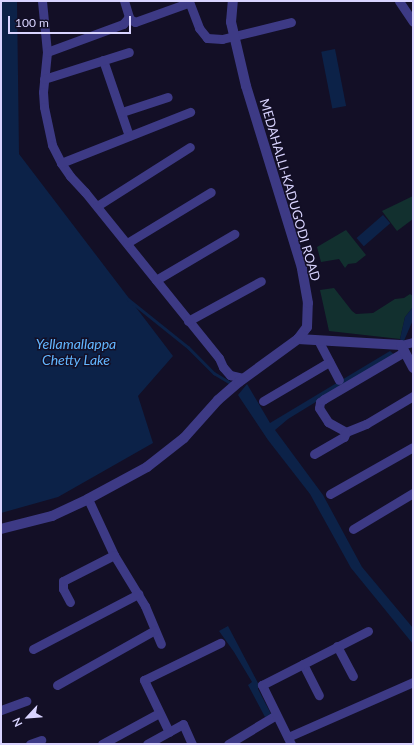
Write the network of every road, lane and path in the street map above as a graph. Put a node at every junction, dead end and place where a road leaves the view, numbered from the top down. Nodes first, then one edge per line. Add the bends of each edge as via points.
1 (42, 1) edge
2 (124, 1) edge
3 (233, 1) edge
4 (400, 1) edge
5 (128, 18) junction
6 (291, 22) dead end
7 (413, 22) edge
8 (234, 36) junction
9 (47, 52) junction
10 (129, 52) dead end
11 (103, 60) junction
12 (44, 78) junction
13 (168, 97) dead end
14 (122, 112) junction
15 (190, 112) dead end
16 (130, 136) junction
17 (190, 147) dead end
18 (61, 163) junction
19 (211, 192) dead end
20 (97, 206) junction
21 (234, 234) dead end
22 (127, 243) junction
23 (156, 280) junction
24 (261, 281) dead end
25 (188, 321) junction
26 (298, 339) junction
27 (318, 340) junction
28 (413, 342) edge
29 (403, 349) junction
30 (329, 362) junction
31 (413, 368) edge
32 (241, 380) junction
33 (339, 380) dead end
34 (413, 396) edge
35 (263, 402) dead end
36 (346, 432) junction
37 (413, 447) edge
38 (314, 454) dead end
39 (413, 493) edge
40 (330, 494) dead end
41 (88, 499) junction
42 (1, 529) edge
43 (353, 529) dead end
44 (114, 555) junction
45 (138, 594) junction
46 (70, 602) dead end
47 (155, 630) junction
48 (368, 631) dead end
49 (220, 643) dead end
50 (161, 644) dead end
51 (338, 646) junction
52 (34, 648) dead end
53 (303, 664) junction
54 (353, 676) dead end
55 (413, 682) edge
56 (57, 685) dead end
57 (319, 695) dead end
58 (26, 701) dead end
59 (1, 710) edge
60 (159, 713) junction
61 (276, 716) junction
62 (169, 732) junction
63 (41, 740) dead end
64 (289, 741) edge
65 (30, 744) edge
66 (102, 744) edge
67 (147, 744) edge
68 (192, 744) edge
69 (228, 744) edge

1 - 9 street
2 - 5 street
3 - 8 street, MEDAHALLI-KADUGODI ROAD via 231,22
4 - 7 street
5 - 8 street via 135,22 190,4 199,28 207,38 222,39
5 - 9 street via 123,24
6 - 8 street
8 - 26 street, MEDAHALLI-KADUGODI ROAD via 246,86 302,268 308,303 307,327
9 - 12 street
10 - 11 street
11 - 12 street
11 - 14 street
12 - 18 street via 44,107 52,145
13 - 14 street
14 - 16 street
15 - 16 street
16 - 18 street
17 - 20 street
18 - 20 street
19 - 22 street
20 - 22 street
21 - 23 street
22 - 23 street
23 - 25 street
24 - 25 street
25 - 32 street via 230,375
26 - 27 street
26 - 32 street, MEDAHALLI-KADUGODI ROAD
27 - 29 street
27 - 30 street
28 - 29 street
29 - 31 street
29 - 36 street via 320,402 319,408 328,422
30 - 33 street
30 - 35 street
32 - 41 street, MEDAHALLI-KADUGODI ROAD via 218,400 184,438 146,467
34 - 36 street via 366,424
36 - 38 street via 344,437
37 - 40 street
39 - 43 street
41 - 42 street, MEDAHALLI-KADUGODI ROAD via 52,516
41 - 44 street
44 - 45 street
44 - 46 street via 63,581 63,589
45 - 47 street via 146,606
45 - 52 street
47 - 50 street
47 - 56 street
48 - 51 street
49 - 60 street via 144,680
51 - 53 street
51 - 54 street
53 - 57 street
53 - 61 street via 262,685
55 - 64 street
58 - 59 street
60 - 62 street
60 - 66 street
61 - 64 street
61 - 69 street
62 - 67 street
62 - 68 street via 183,724
63 - 65 street

